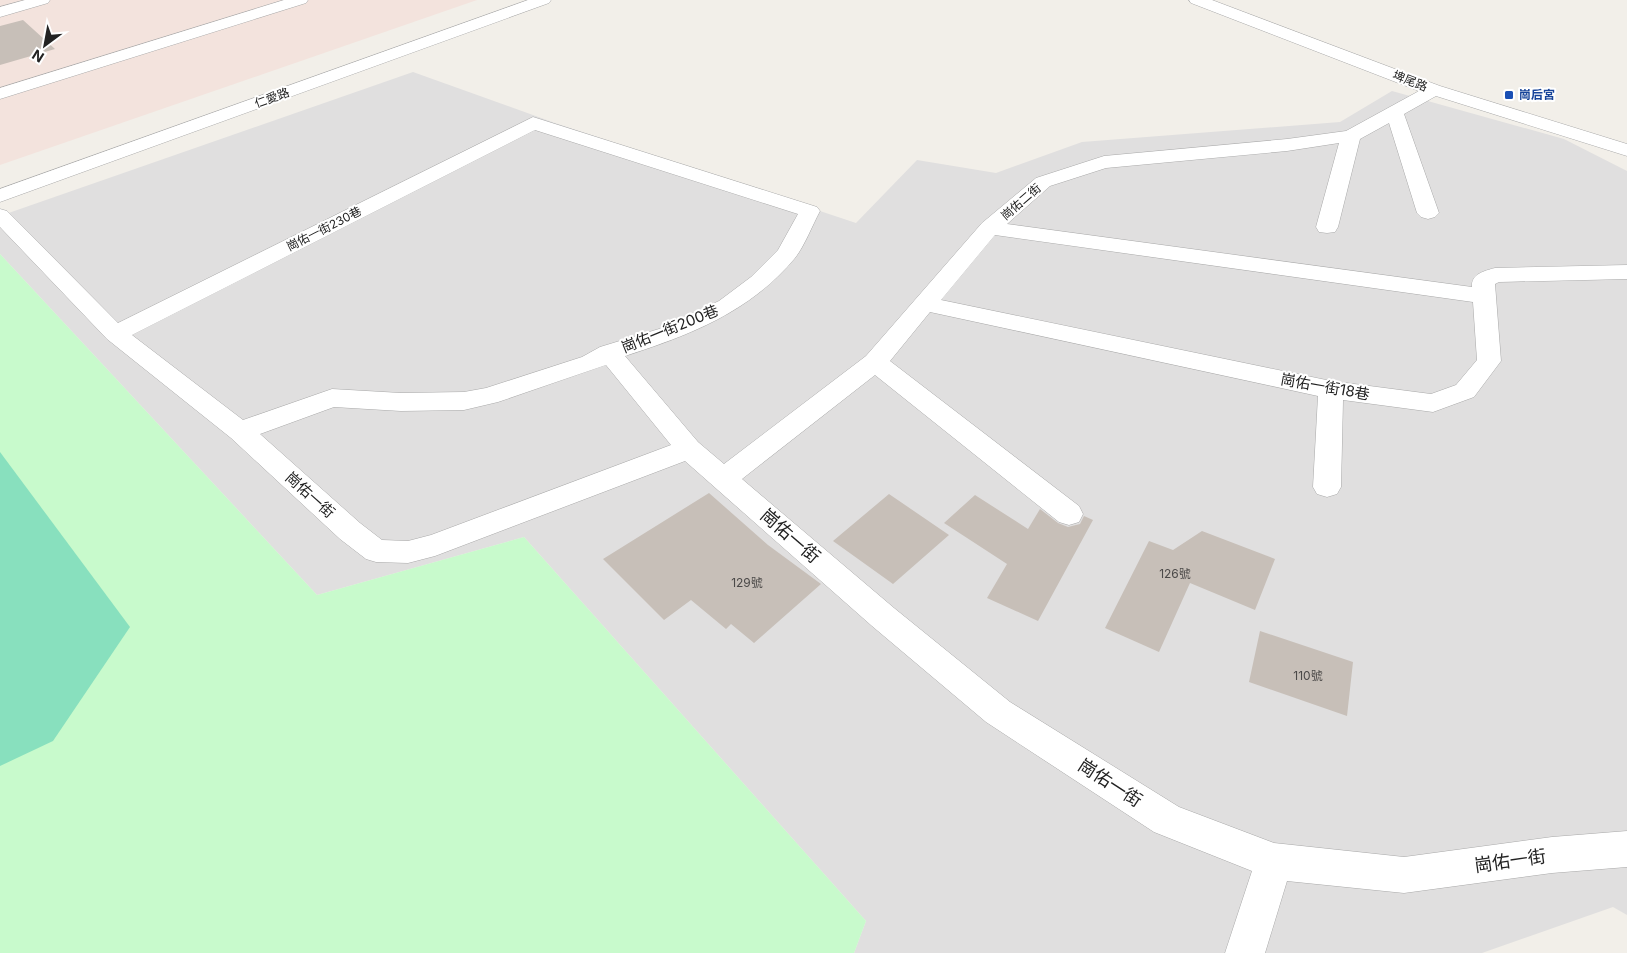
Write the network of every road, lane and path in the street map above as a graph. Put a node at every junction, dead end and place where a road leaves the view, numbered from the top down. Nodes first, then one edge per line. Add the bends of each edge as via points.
1 (42, 0) edge
2 (300, 0) edge
3 (543, 0) edge
4 (1197, 0) edge
5 (0, 12) edge
6 (1434, 90) junction
7 (0, 94) edge
8 (1394, 111) junction
9 (533, 123) joint
10 (1351, 136) junction
11 (1627, 150) edge
12 (0, 196) edge
13 (1428, 213) dead end
14 (0, 215) edge
15 (1327, 227) dead end
16 (990, 228) junction
17 (1627, 272) edge
18 (1484, 296) junction
19 (925, 304) junction
20 (115, 334) junction
21 (609, 353) junction
22 (875, 362) junction
23 (1331, 390) junction
24 (240, 431) junction
25 (689, 449) junction
26 (724, 478) junction
27 (1327, 488) dead end
28 (1069, 514) dead end
29 (1627, 849) edge
30 (1274, 861) junction
31 (1245, 953) edge

1 - 5 street
2 - 7 street
3 - 12 street, 仁愛路
4 - 6 street, 埤尾路
6 - 8 street, 崗佑二街
6 - 11 street, 埤尾路
8 - 10 street, 崗佑二街
8 - 13 street
9 - 20 street, 崗佑一街230巷
9 - 21 street, 崗佑一街200巷 via 810,212 787,253 759,282 727,306 667,334
10 - 15 street
10 - 16 street, 崗佑二街 via 1104,162 1044,182
14 - 20 street, 崗佑一街
16 - 18 street
16 - 19 street, 崗佑二街
17 - 18 street, 崗佑一街18巷 via 1495,275 1483,281
18 - 23 street, 崗佑一街18巷 via 1489,361 1465,391 1433,403
19 - 22 street, 崗佑二街
19 - 23 street, 崗佑一街18巷
20 - 24 street, 崗佑一街
21 - 24 street, 崗佑一街200巷 via 591,363 489,396 464,401 401,402 332,398
21 - 25 street, 崗佑一街
22 - 26 street, 崗佑二街
22 - 28 street
23 - 27 street
24 - 25 street, 崗佑一街 via 350,532 376,551 408,552 435,546
25 - 26 street, 崗佑一街
26 - 30 street, 崗佑一街 via 998,712 1167,820
29 - 30 street, 崗佑一街 via 1552,855 1404,875
30 - 31 street

